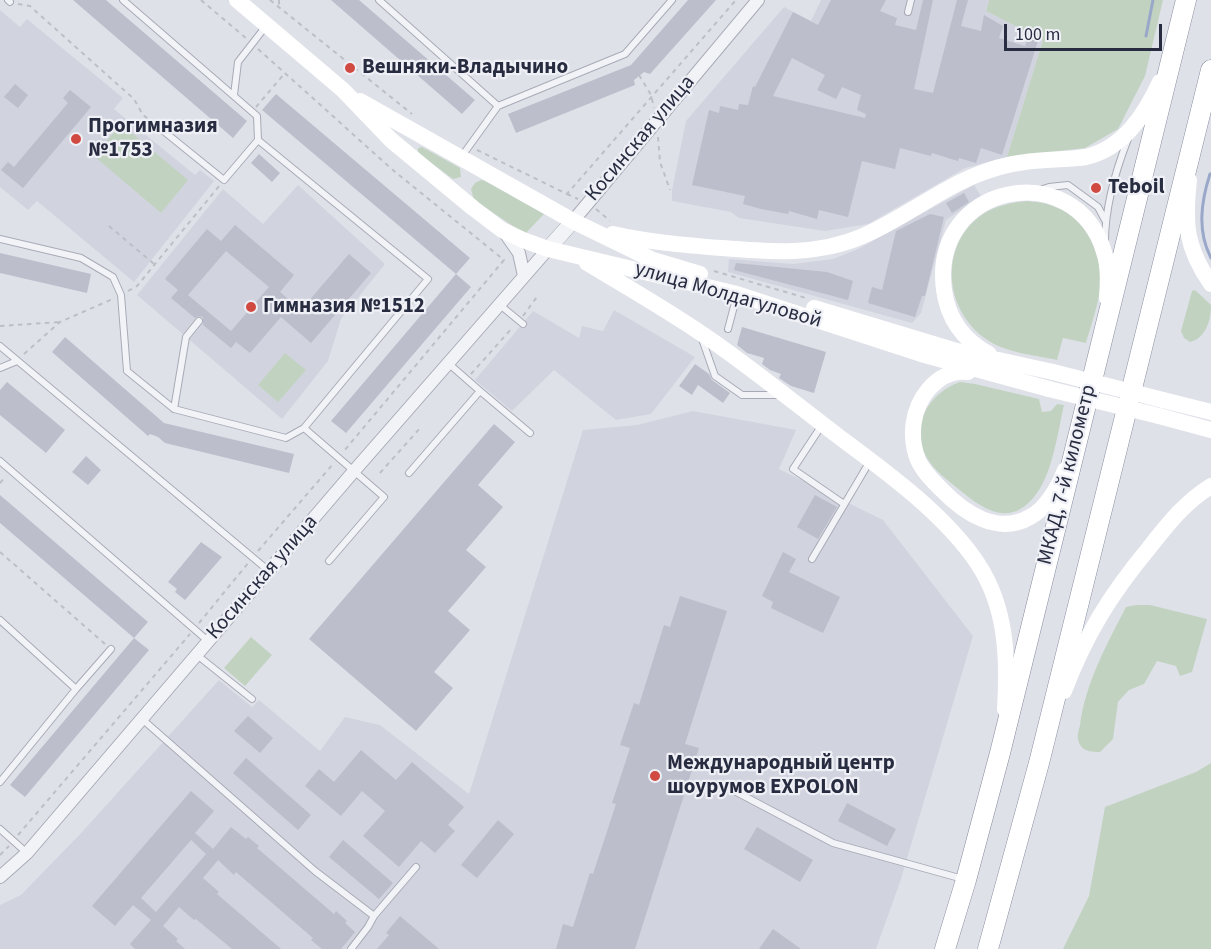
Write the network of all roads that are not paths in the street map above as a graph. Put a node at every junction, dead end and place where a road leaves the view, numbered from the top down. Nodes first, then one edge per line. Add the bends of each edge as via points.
1 (123, 0) edge
2 (239, 0) edge
3 (379, 0) edge
4 (672, 0) edge
5 (758, 0) edge
6 (911, 0) edge
7 (1186, 0) edge
8 (908, 12) dead end
9 (267, 26) junction
10 (1172, 57) junction
11 (1211, 70) edge
12 (343, 90) junction
13 (234, 95) junction
14 (498, 106) junction
15 (1133, 128) junction
16 (161, 129) road end
17 (417, 133) junction
18 (1194, 138) junction
19 (258, 140) junction
20 (403, 150) junction
21 (461, 158) junction
22 (1034, 193) junction
23 (1105, 220) junction
24 (573, 221) junction
25 (502, 230) junction
26 (592, 230) junction
27 (0, 239) edge
28 (548, 249) junction
29 (1105, 253) junction
30 (574, 254) junction
31 (524, 276) junction
32 (1211, 284) edge
33 (737, 294) junction
34 (499, 304) junction
35 (199, 321) dead end
36 (521, 322) road end
37 (1106, 322) junction
38 (728, 329) dead end
39 (700, 332) junction
40 (0, 346) edge
41 (18, 361) junction
42 (1003, 361) junction
43 (448, 363) junction
44 (0, 368) edge
45 (993, 375) junction
46 (480, 391) junction
47 (783, 394) junction
48 (174, 409) junction
49 (1211, 412) edge
50 (823, 424) junction
51 (304, 428) junction
52 (1211, 430) edge
53 (530, 433) dead end
54 (1076, 443) junction
55 (0, 461) edge
56 (871, 461) junction
57 (354, 471) junction
58 (409, 473) dead end
59 (1211, 486) edge
60 (844, 504) junction
61 (812, 559) dead end
62 (329, 561) dead end
63 (269, 571) junction
64 (0, 620) edge
65 (208, 642) junction
66 (111, 650) road end
67 (197, 655) junction
68 (76, 689) junction
69 (252, 699) dead end
70 (142, 719) junction
71 (1000, 753) junction
72 (1039, 763) junction
73 (0, 782) edge
74 (725, 786) dead end
75 (0, 829) edge
76 (27, 853) junction
77 (416, 867) dead end
78 (0, 877) edge
79 (966, 880) junction
80 (374, 916) junction
81 (990, 946) edge
82 (351, 949) edge
83 (945, 949) edge

1 - 13 lane
2 - 9 main road, улица Молдагуловой
3 - 14 lane
4 - 14 lane via 625,54
5 - 24 street, Косинская улица
6 - 8 lane
7 - 10 highway, МКАД, 7-й километр
9 - 12 main road, улица Молдагуловой
9 - 13 lane via 238,62
10 - 15 main road via 1150,104
10 - 37 highway, МКАД, 7-й километр
11 - 18 highway, МКАД, 7-й километр
12 - 17 main road, улица Молдагуловой
12 - 20 main road, улица Молдагуловой
13 - 19 lane via 257,116
14 - 21 lane
15 - 23 lane via 1119,161
15 - 26 main road via 1119,141 1088,156 1017,163 985,171 952,185 850,247 777,252 652,242
16 - 19 lane via 224,180
17 - 20 street via 405,138
17 - 21 main road, улица Молдагуловой
18 - 32 main road via 1188,227 1191,248
18 - 72 highway, МКАД, 7-й километр
19 - 51 lane via 428,279
20 - 25 main road, улица Молдагуловой
21 - 24 main road, улица Молдагуловой
22 - 23 lane via 1068,185 1098,207
22 - 29 main road via 1065,202 1083,216
22 - 42 main road via 1003,195 983,204 954,233 946,255 943,279 953,321 976,347
23 - 29 lane
24 - 26 main road, улица Молдагуловой
24 - 28 street, Косинская улица
25 - 28 main road, улица Молдагуловой
25 - 31 street via 519,253
26 - 42 main road, улица Молдагуловой via 667,265 953,350
27 - 48 lane via 81,258 113,277 121,295 127,370
28 - 30 main road, улица Молдагуловой
28 - 31 street, Косинская улица
29 - 37 main road
30 - 33 main road, улица Молдагуловой
30 - 39 main road
31 - 34 street, Косинская улица
33 - 38 lane
33 - 45 main road, улица Молдагуловой
34 - 36 lane
34 - 43 street, Косинская улица
35 - 48 lane via 186,337
37 - 54 highway, МКАД, 7-й километр
39 - 47 main road
39 - 47 lane via 715,376 742,395
40 - 41 lane
41 - 44 lane
41 - 63 lane
42 - 49 main road, улица Молдагуловой, bridge
43 - 46 lane
43 - 57 street, Косинская улица
45 - 52 main road, улица Молдагуловой, bridge
45 - 54 main road via 962,371 947,374 923,396 915,412 914,444 919,461 929,478 949,497 983,520 1000,524 1032,517 1062,479
46 - 53 lane
46 - 58 lane
47 - 50 main road
48 - 51 lane via 286,438
50 - 56 main road
50 - 60 lane via 793,469
51 - 57 lane
54 - 71 highway, МКАД, 7-й километр
55 - 65 lane
56 - 60 lane
56 - 71 main road via 944,523 979,565 997,603 1005,635 1007,668
57 - 62 lane via 384,497
57 - 63 street, Косинская улица
59 - 72 main road via 1194,496 1172,518 1100,614 1078,656
60 - 61 lane
63 - 65 street, Косинская улица
64 - 68 lane
65 - 67 street, Косинская улица
66 - 68 lane
67 - 69 lane
67 - 70 street, Косинская улица
68 - 73 lane
70 - 76 street, Косинская улица
70 - 80 lane via 315,871
71 - 79 highway, МКАД, 7-й километр
72 - 81 highway, МКАД, 7-й километр
74 - 79 lane via 834,843
75 - 76 lane
76 - 78 street, Косинская улица
77 - 80 lane
79 - 83 highway, МКАД, 7-й километр
80 - 82 lane

